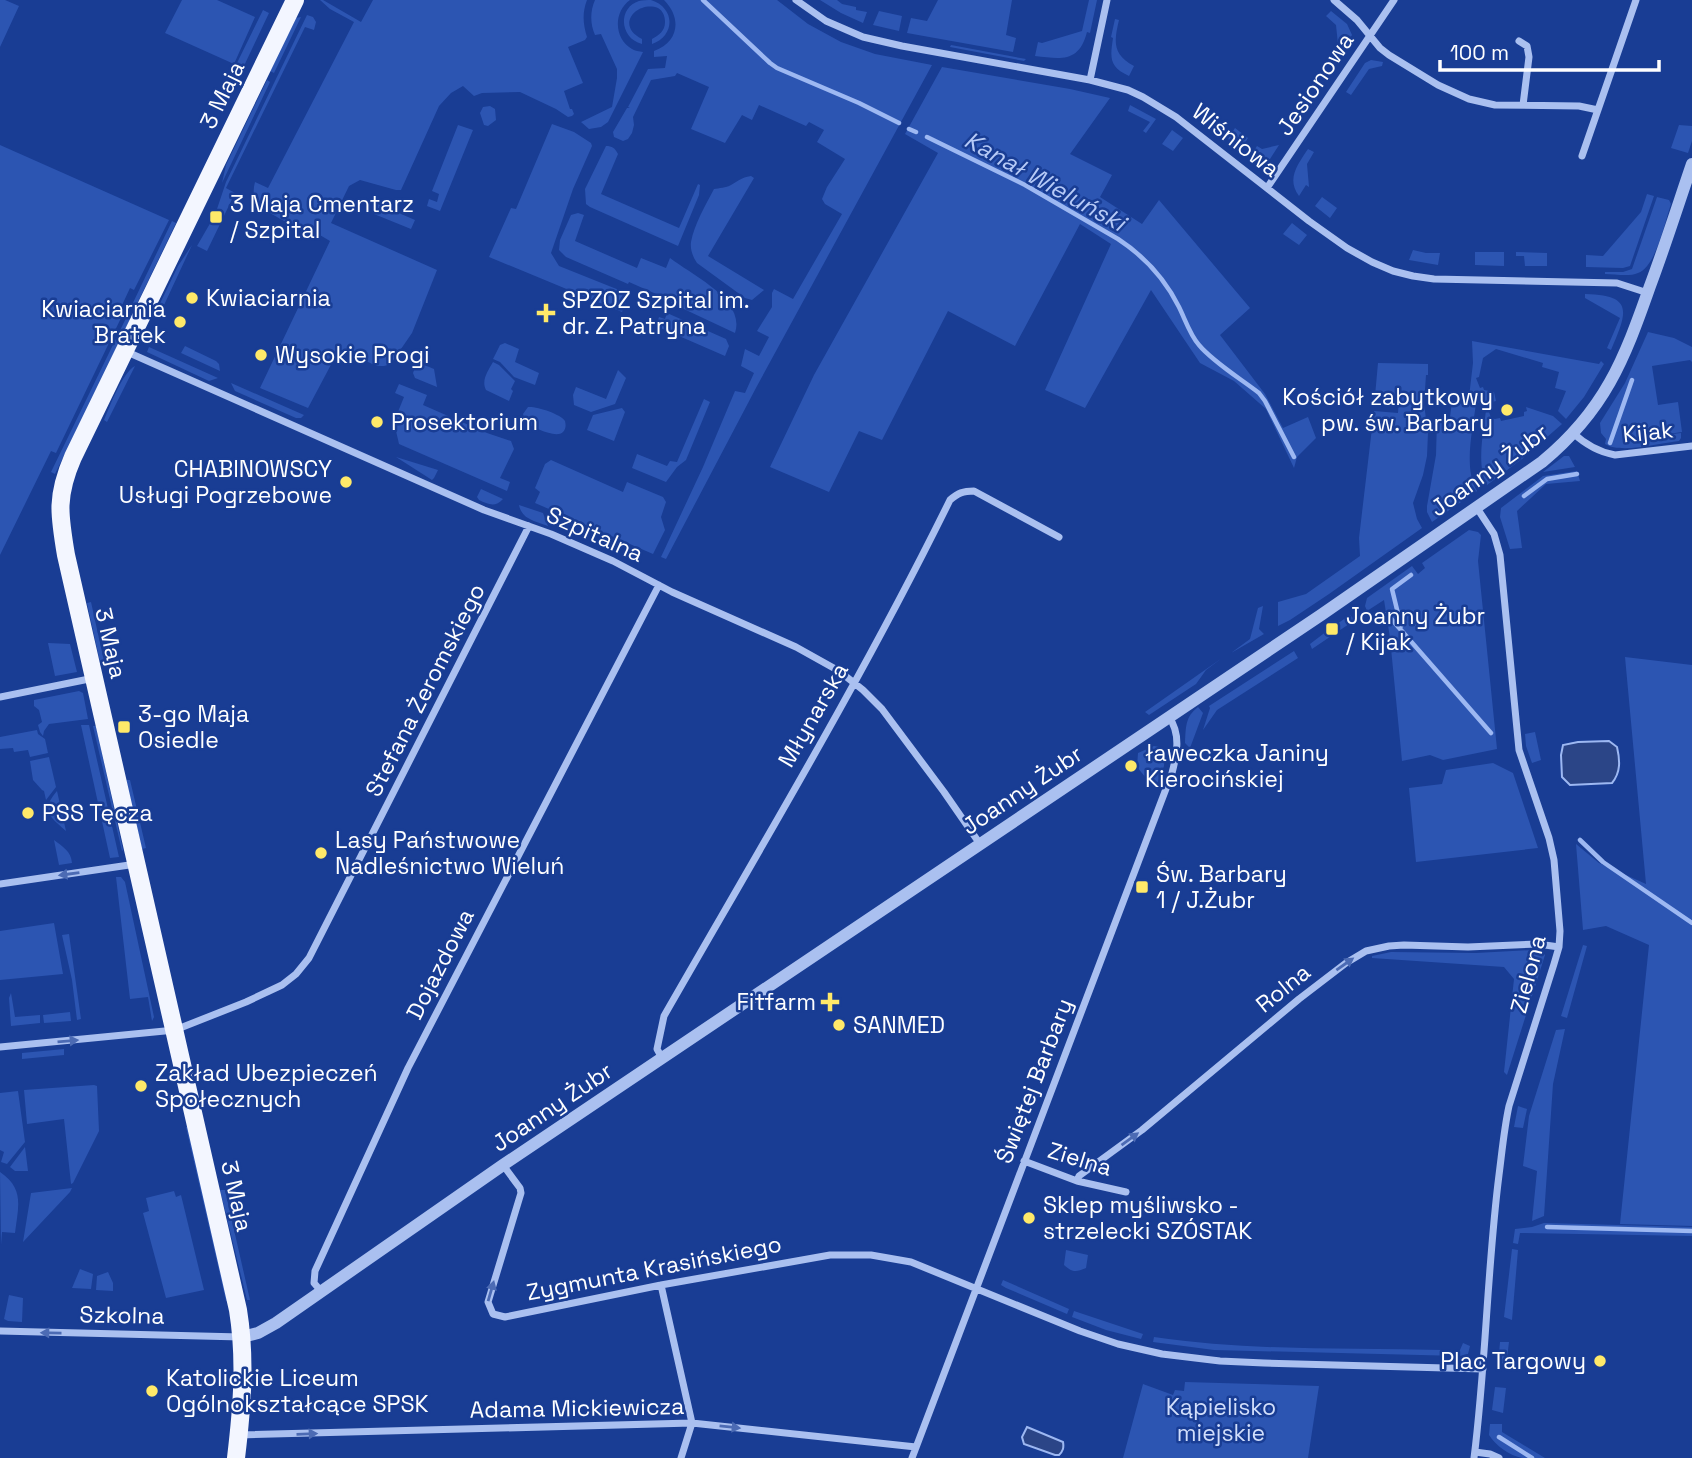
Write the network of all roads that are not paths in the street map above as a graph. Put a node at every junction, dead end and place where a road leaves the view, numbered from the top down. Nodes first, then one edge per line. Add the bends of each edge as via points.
1 (295, 0) edge
2 (796, 0) edge
3 (1107, 0) edge
4 (1334, 0) edge
5 (1394, 0) edge
6 (1636, 0) edge
7 (1370, 36) junction
8 (1519, 41) dead end
9 (1090, 80) junction
10 (1523, 105) junction
11 (1598, 110) junction
12 (1582, 156) dead end
13 (1692, 164) edge
14 (1266, 188) junction
15 (1648, 293) junction
16 (125, 351) junction
17 (1573, 433) junction
18 (1692, 446) edge
19 (1477, 508) junction
20 (529, 526) junction
21 (1059, 537) dead end
22 (659, 585) junction
23 (94, 678) junction
24 (855, 683) junction
25 (0, 697) edge
26 (1169, 717) junction
27 (980, 844) junction
28 (137, 864) junction
29 (0, 884) edge
30 (1559, 947) junction
31 (174, 1030) junction
32 (0, 1047) edge
33 (662, 1058) junction
34 (1024, 1161) junction
35 (503, 1165) junction
36 (1077, 1181) junction
37 (1126, 1192) dead end
38 (661, 1285) junction
39 (976, 1288) junction
40 (321, 1291) junction
41 (0, 1331) edge
42 (242, 1337) junction
43 (1483, 1369) junction
44 (692, 1423) junction
45 (239, 1435) junction
46 (916, 1447) junction
47 (1474, 1455) edge
48 (236, 1458) edge
49 (681, 1458) edge
50 (912, 1458) edge
51 (1499, 1458) edge

1 - 16 main road, 3 Maja
2 - 9 street, Wiśniowa via 826,21 863,37
3 - 9 street
4 - 7 street
5 - 7 street, Jesionowa
6 - 11 street
7 - 10 street via 1389,55 1449,91 1477,102
7 - 14 street, Jesionowa
8 - 10 street via 1527,46 1529,57
9 - 14 street, Wiśniowa via 1128,90 1159,107
10 - 11 street
11 - 12 street
13 - 15 street, Joanny Żubr
14 - 15 street, Wiśniowa via 1347,248 1371,262 1413,276 1617,283
15 - 17 street, Joanny Żubr via 1620,364
16 - 20 street, Szpitalna
16 - 23 main road, 3 Maja via 67,470 60,501 66,555
17 - 18 street, Kijak via 1594,449 1615,455
17 - 19 street, Joanny Żubr
19 - 26 street, Joanny Żubr
19 - 30 street, Zielona via 1494,534 1500,555 1518,740 1553,853
20 - 22 street, Szpitalna
20 - 31 street, Stefana Żeromskiego via 309,958 296,974 267,994
21 - 24 street, Młynarska via 974,491 957,494
22 - 24 street, Szpitalna via 819,659
22 - 40 street, Dojazdowa via 408,1068 315,1271 314,1283
23 - 25 street
23 - 28 main road, 3 Maja
24 - 27 street, Szpitalna via 898,730
24 - 33 street, Młynarska via 664,1016 657,1049
26 - 27 street, Joanny Żubr
26 - 34 street, Świętej Barbary via 1177,739 1172,773
27 - 33 street, Joanny Żubr
28 -> 29 street
28 - 31 main road, 3 Maja
36 -> 30 street, Rolna via 1299,999 1366,951 1404,945
30 - 43 street, Zielona via 1507,1115 1492,1232
32 -> 31 street, Stefana Żeromskiego
31 - 42 main road, 3 Maja
33 - 35 street, Joanny Żubr
34 - 36 street, Zielna
34 - 39 street, Świętej Barbary
38 -> 35 street, Zygmunta Krasińskiego via 505,1317 494,1314 488,1302 521,1193
35 - 40 street, Joanny Żubr
36 - 37 street, Zielna
38 - 39 street, Zygmunta Krasińskiego via 851,1254 911,1262
38 - 44 street
39 - 43 street, Zygmunta Krasińskiego via 1080,1331 1162,1354 1220,1361
39 - 46 street, Świętej Barbary
40 - 42 street, Joanny Żubr via 264,1330
42 -> 41 street, Szkolna
42 - 45 main road, 3 Maja
43 - 47 street, Zielona
45 -> 44 street, Adama Mickiewicza
44 -> 46 street, Adama Mickiewicza
44 - 49 street
45 - 48 main road, 3 Maja
46 - 50 street, Świętej Barbary
47 - 51 street

